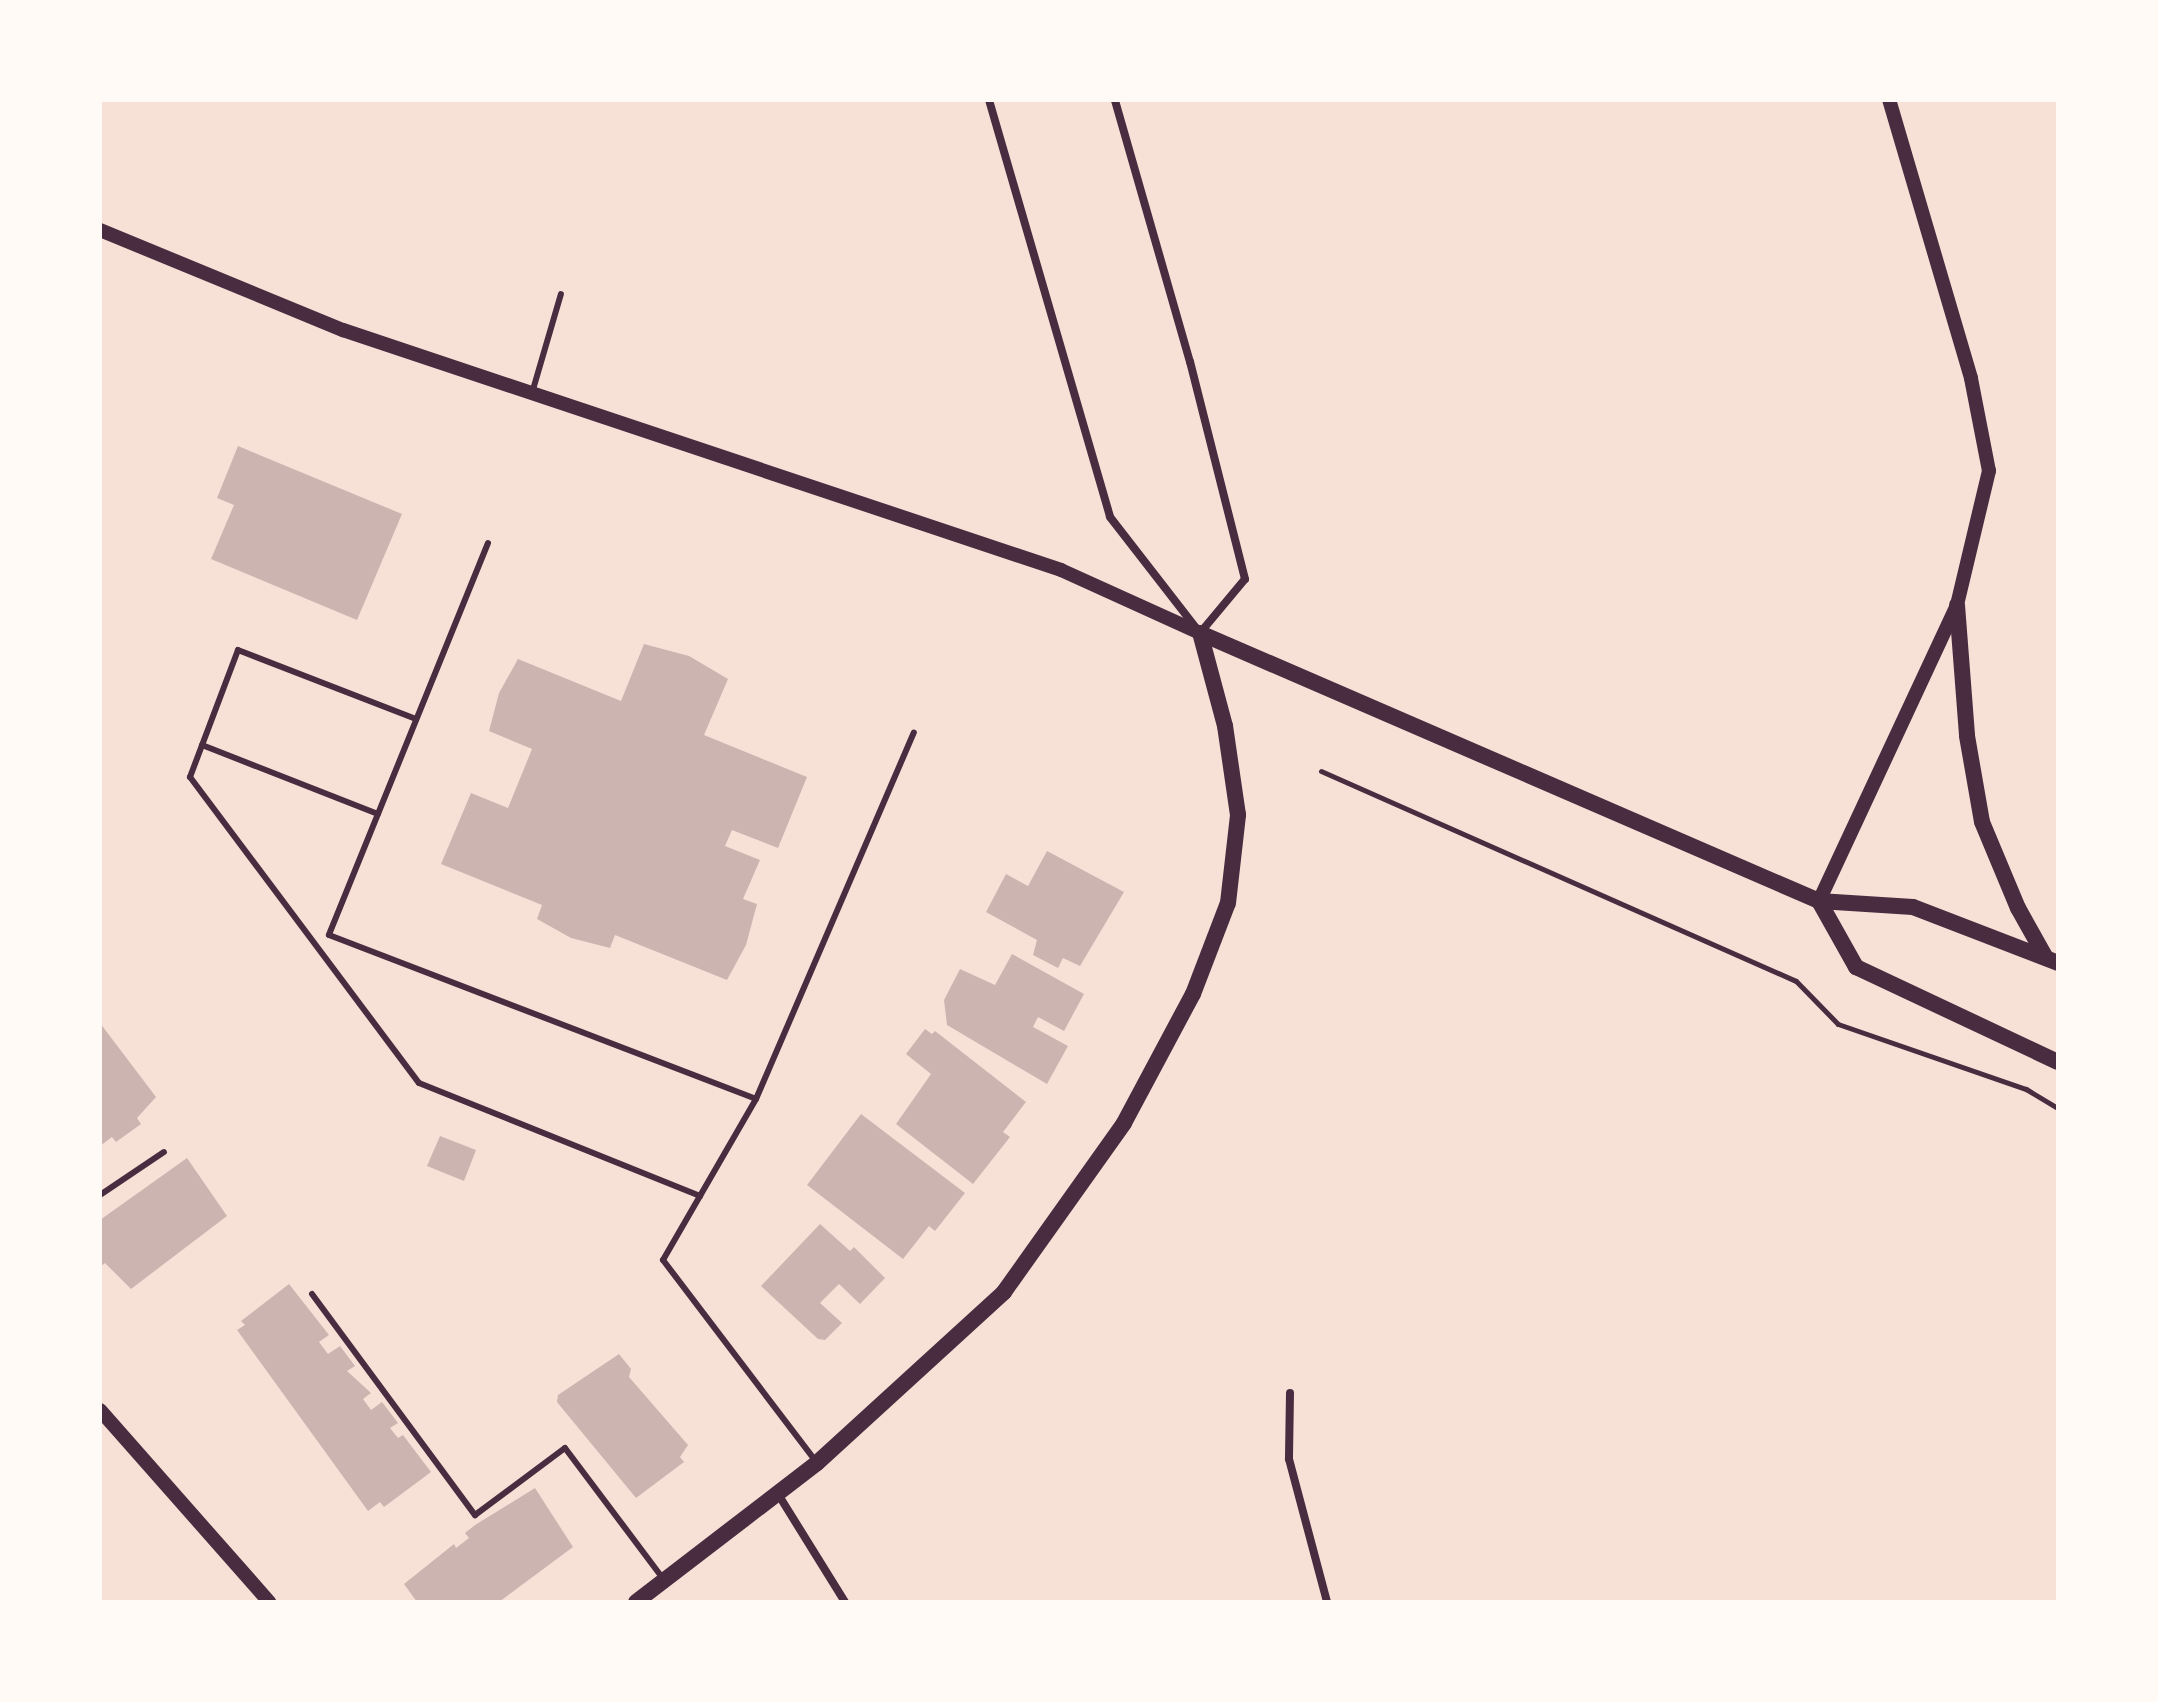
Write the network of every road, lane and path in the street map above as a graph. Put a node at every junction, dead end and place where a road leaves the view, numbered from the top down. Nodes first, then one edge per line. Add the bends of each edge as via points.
1 (989, 100) edge
2 (1115, 100) edge
3 (1889, 100) edge
4 (100, 230) edge
5 (561, 294) dead end
6 (532, 393) junction
7 (488, 543) dead end
8 (1957, 605) junction
9 (1200, 633) junction
10 (416, 719) junction
11 (914, 733) dead end
12 (202, 745) junction
13 (1321, 771) dead end
14 (378, 814) junction
15 (1819, 901) junction
16 (329, 935) junction
17 (316, 944) junction
18 (2052, 960) edge
19 (2058, 1062) edge
20 (756, 1099) junction
21 (2058, 1108) edge
22 (164, 1152) dead end
23 (100, 1195) edge
24 (700, 1196) junction
25 (312, 1294) dead end
26 (1290, 1393) dead end
27 (100, 1410) edge
28 (817, 1463) junction
29 (777, 1494) junction
30 (664, 1580) junction
31 (269, 1602) edge
32 (636, 1602) edge
33 (845, 1602) edge
34 (1327, 1602) edge

1 - 9 street via 1110,517
2 - 9 street via 1245,579
3 - 8 street via 1971,378 1989,471
4 - 6 street via 343,330
5 - 6 lane
6 - 9 street via 1061,570
7 - 10 lane
8 - 15 street
8 - 18 main road via 1967,736 1982,822 2018,908
9 - 15 main road
9 - 28 main road via 1225,726 1238,815 1228,903 1193,994 1124,1123 1004,1292
10 - 12 lane via 238,650
10 - 14 lane
11 - 20 lane
12 - 14 lane
12 - 17 lane via 190,777
13 - 21 path via 1796,981 1838,1024 2026,1089
14 - 16 lane
15 - 18 main road via 1913,907
15 - 19 main road via 1856,967
16 - 17 lane
16 - 20 lane
17 - 24 lane via 419,1083
20 - 24 lane
22 - 23 lane
24 - 28 lane via 663,1260
25 - 30 lane via 475,1515 565,1448
26 - 34 street via 1289,1459
27 - 31 street
28 - 29 main road
29 - 30 main road
29 - 33 street
30 - 32 main road

